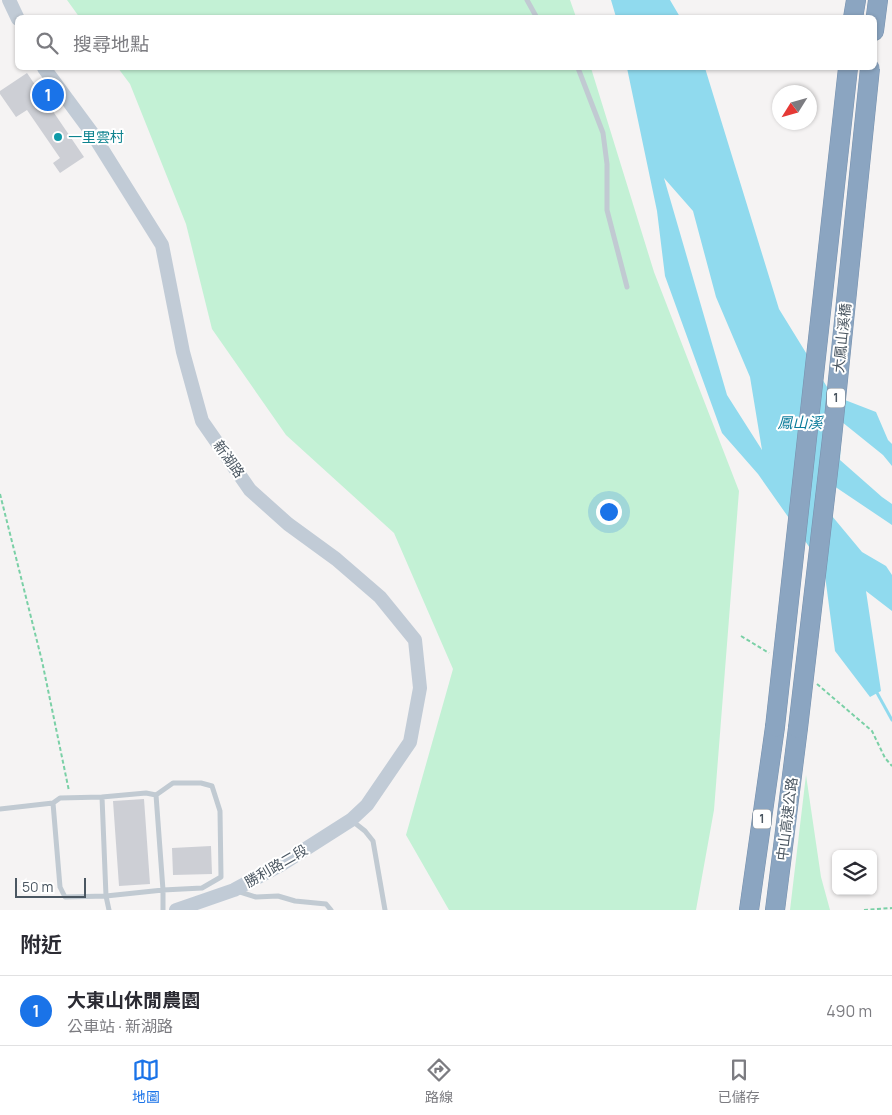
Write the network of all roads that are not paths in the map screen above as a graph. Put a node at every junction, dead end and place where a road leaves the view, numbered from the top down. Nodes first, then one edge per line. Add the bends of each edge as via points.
1 (8, 0) edge
2 (527, 0) edge
3 (856, 0) edge
4 (878, 0) edge
5 (16, 15) edge
6 (535, 15) edge
7 (854, 15) edge
8 (876, 15) edge
9 (45, 70) edge
10 (579, 70) edge
11 (848, 70) edge
12 (870, 70) edge
13 (627, 287) dead end
14 (775, 728) joint
15 (798, 728) joint
16 (156, 795) junction
17 (102, 797) junction
18 (53, 803) junction
19 (367, 805) joint
20 (0, 809) edge
21 (351, 820) junction
22 (163, 890) junction
23 (234, 890) junction
24 (106, 896) junction
25 (109, 910) edge
26 (163, 910) edge
27 (176, 910) edge
28 (331, 910) edge
29 (384, 910) edge
30 (750, 910) edge
31 (775, 910) edge

1 - 5 main road
2 - 6 lane
3 - 7 highway
4 - 8 highway
9 - 19 main road, 新湖路 via 92,133 162,245 183,352 202,421 250,490 380,597 415,640 420,688 410,742
10 - 13 lane via 602,133 607,164 607,210
11 - 14 highway, 大鳳山溪橋 / 1, bridge
12 - 15 highway, 大鳳山溪橋 / 1, bridge
14 - 30 highway, 中山高速公路 / 1
15 - 31 highway, 中山高速公路 / 1
16 - 17 lane
16 - 22 lane
16 - 22 lane via 173,783 201,783 212,786 220,811 221,877 202,888
17 - 18 lane via 60,798
17 - 24 lane
18 - 20 lane
18 - 24 lane via 60,887 65,897
19 - 21 main road, 勝利路二段
21 - 23 main road, 勝利路二段
21 - 29 lane via 373,841
22 - 24 lane
22 - 26 lane
23 - 27 main road, 勝利路二段
23 - 28 lane via 256,897 278,896 326,904
24 - 25 lane

